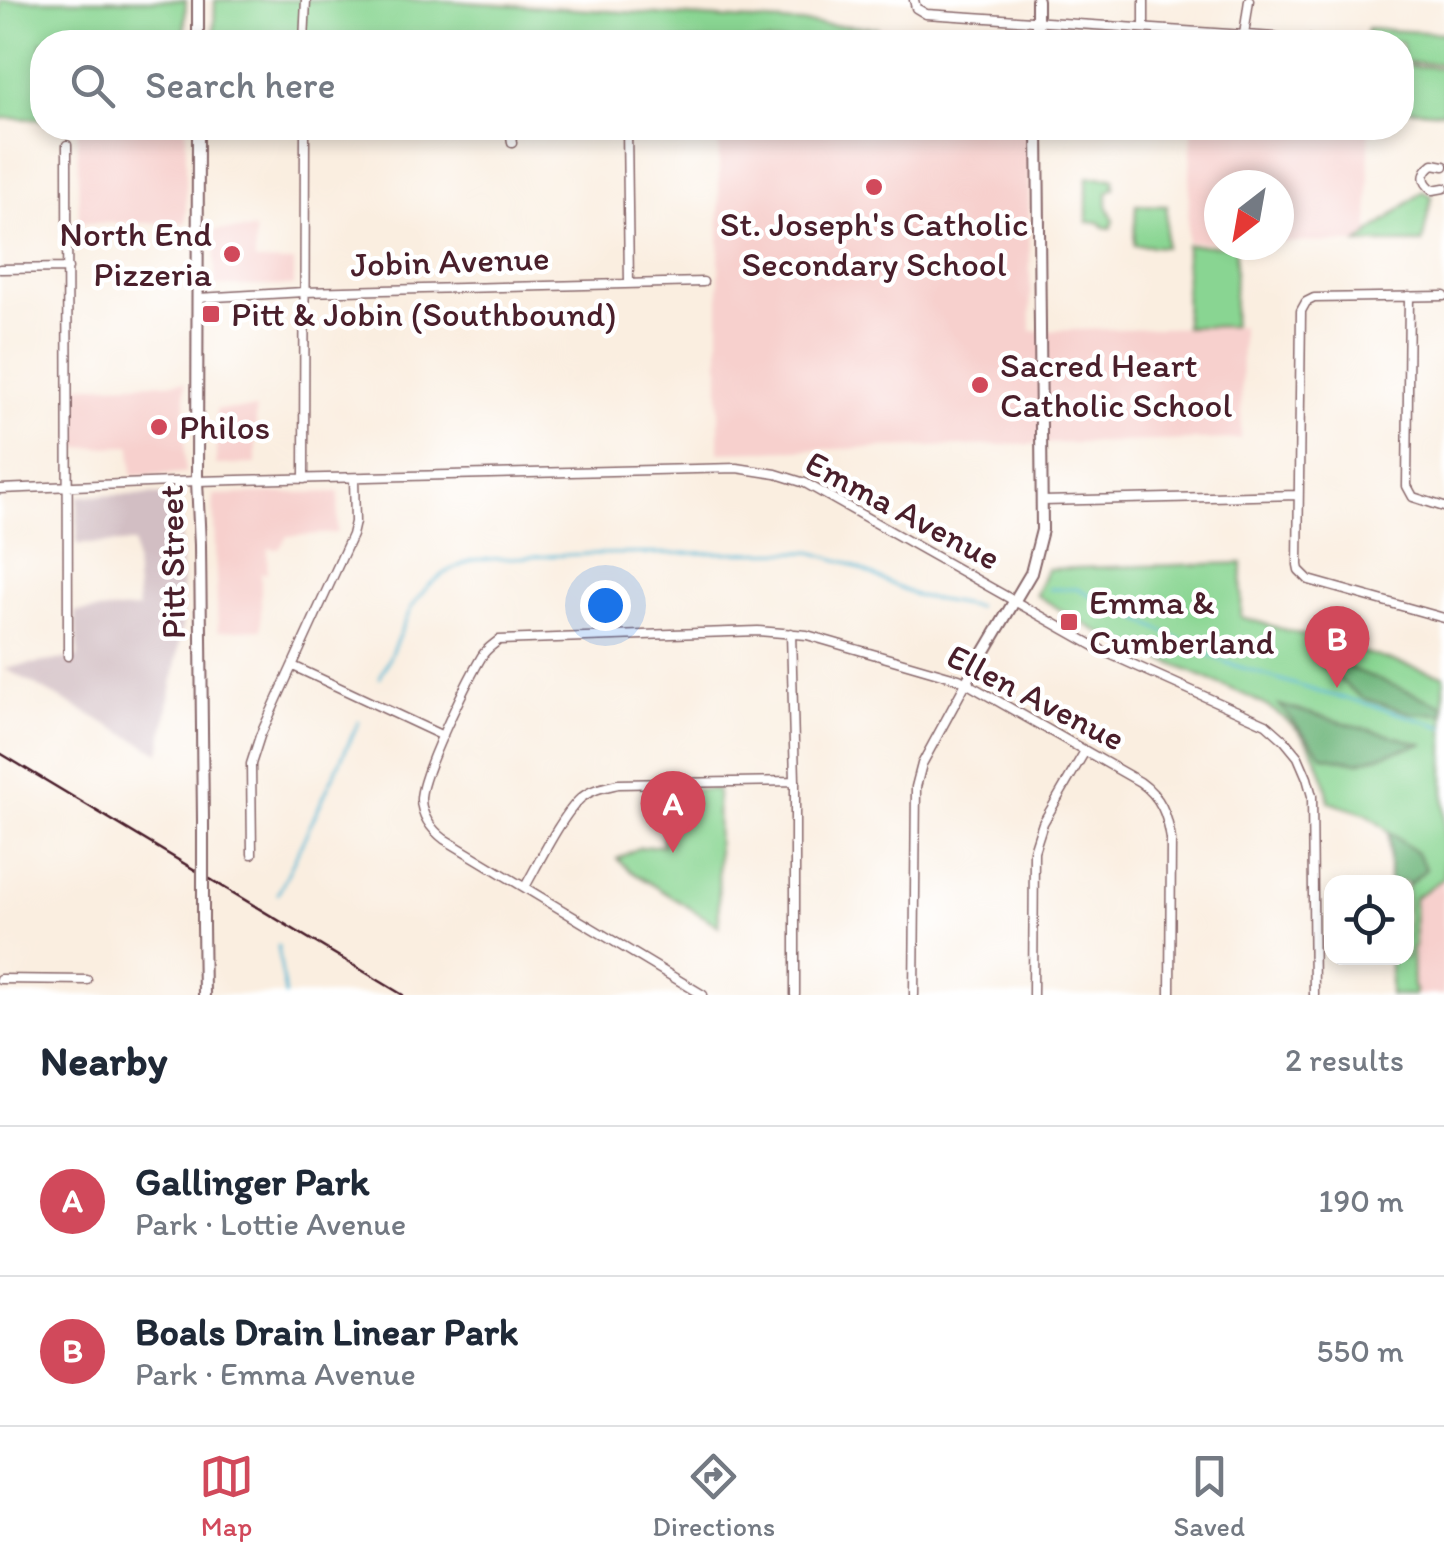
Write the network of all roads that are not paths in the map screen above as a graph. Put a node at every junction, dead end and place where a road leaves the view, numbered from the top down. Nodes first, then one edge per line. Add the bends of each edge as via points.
1 (198, 0) edge
2 (306, 0) edge
3 (914, 0) edge
4 (1037, 0) edge
5 (1144, 0) edge
6 (1249, 0) edge
7 (1037, 22) junction
8 (1144, 28) junction
9 (198, 30) edge
10 (305, 30) edge
11 (1037, 30) edge
12 (1173, 30) edge
13 (1245, 30) edge
14 (198, 140) edge
15 (306, 140) edge
16 (512, 140) edge
17 (627, 140) edge
18 (1038, 140) edge
19 (512, 143) dead end
20 (67, 146) dead end
21 (1444, 166) edge
22 (1444, 188) edge
23 (68, 268) junction
24 (0, 269) edge
25 (703, 282) dead end
26 (629, 284) junction
27 (304, 292) junction
28 (1409, 296) junction
29 (1444, 296) edge
30 (198, 298) junction
31 (354, 478) junction
32 (304, 479) junction
33 (197, 480) junction
34 (68, 485) junction
35 (0, 489) edge
36 (1298, 495) junction
37 (1043, 501) junction
38 (1444, 507) edge
39 (1015, 602) junction
40 (1444, 618) edge
41 (791, 632) junction
42 (68, 656) dead end
43 (293, 666) junction
44 (966, 684) junction
45 (443, 736) junction
46 (1084, 751) junction
47 (795, 781) junction
48 (252, 854) dead end
49 (525, 887) junction
50 (0, 979) edge
51 (88, 980) dead end
52 (204, 995) edge
53 (703, 995) edge
54 (795, 995) edge
55 (914, 995) edge
56 (1033, 995) edge
57 (1170, 995) edge
58 (1314, 995) edge

1 - 9 street
2 - 10 street
3 - 7 street via 926,14
4 - 7 street
5 - 8 street
6 - 13 street
7 - 8 street
7 - 11 street
8 - 12 street
14 - 30 street, Pitt Street
15 - 27 street
16 - 19 street
17 - 26 street
18 - 37 street
20 - 23 street
21 - 22 street via 1432,164 1424,177 1433,190
23 - 24 street
23 - 34 street
25 - 26 street, Jobin Avenue
26 - 27 street, Jobin Avenue
27 - 30 street, Jobin Avenue
27 - 32 street
28 - 29 street
28 - 36 street via 1314,298 1303,305
28 - 38 street via 1408,486 1413,497
30 - 33 street, Pitt Street
31 - 32 street, Emma Avenue
31 - 39 street, Emma Avenue via 764,471 820,490
31 - 43 street via 352,535
32 - 33 street, Emma Avenue
33 - 34 street, Emma Avenue
33 - 52 street, Pitt Street, bridge
34 - 35 street, Emma Avenue
34 - 42 street
36 - 37 street
36 - 40 street via 1298,564 1304,576
37 - 39 street via 1036,559
39 - 44 street
39 - 58 street, Emma Avenue via 1103,652 1259,720 1291,748 1312,796
41 - 44 street, Ellen Avenue
41 - 45 street, Ellen Avenue via 499,640 484,651
41 - 47 street
43 - 45 street
43 - 48 street via 252,759
44 - 46 street, Ellen Avenue
44 - 55 street via 916,787
45 - 49 street via 421,796 426,818 440,836
46 - 56 street via 1042,823 1034,851
46 - 57 street, Ellen Avenue via 1147,787 1166,812
47 - 49 street via 597,788 579,799
47 - 54 street
49 - 53 street
50 - 51 street

